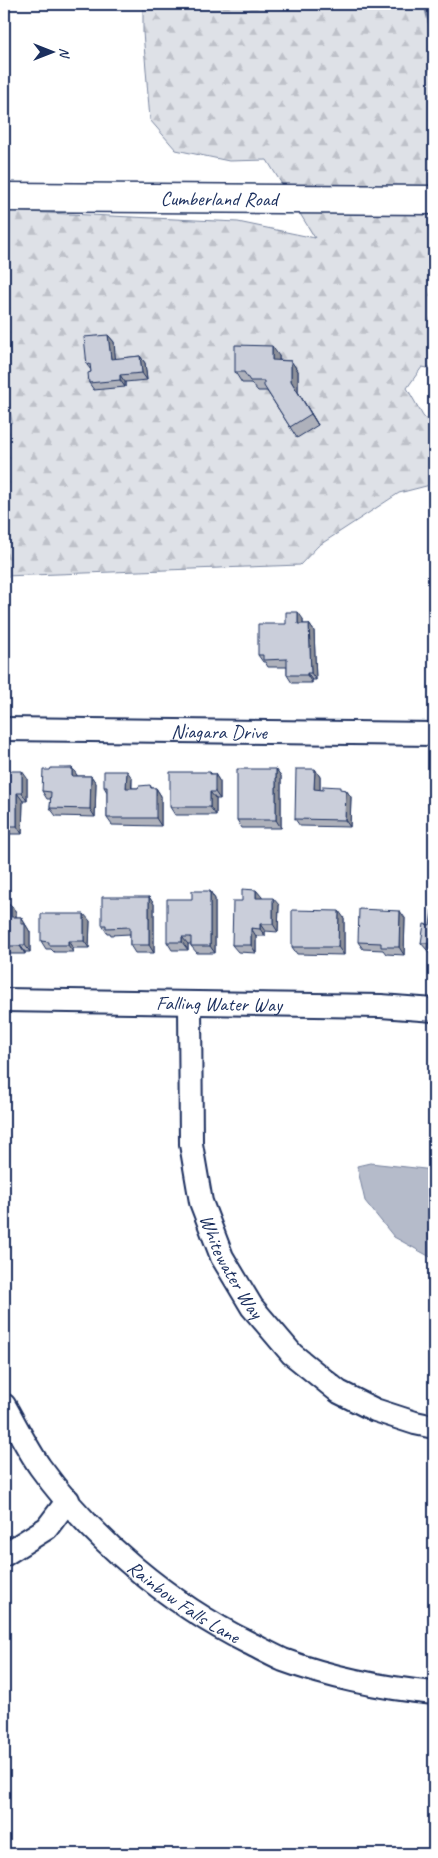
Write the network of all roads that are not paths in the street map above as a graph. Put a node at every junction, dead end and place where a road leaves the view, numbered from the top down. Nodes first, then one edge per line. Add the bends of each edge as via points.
1 (4, 197) edge
2 (434, 200) edge
3 (4, 729) edge
4 (434, 734) edge
5 (4, 1000) edge
6 (190, 1004) junction
7 (434, 1010) edge
8 (4, 1405) edge
9 (434, 1427) edge
10 (68, 1500) junction
11 (4, 1554) edge
12 (434, 1693) edge

1 - 2 main road, Cumberland Road
3 - 4 street, Niagara Drive
5 - 6 street, Falling Water Way
6 - 7 street, Falling Water Way via 381,1006
6 - 9 street, Whitewater Way via 191,1144 201,1202 222,1257 252,1307 292,1354 339,1392 375,1410
8 - 10 street, Rainbow Falls Lane via 40,1467
10 - 11 street via 47,1528
10 - 12 street, Rainbow Falls Lane via 97,1533 158,1586 218,1628 282,1659 334,1676

